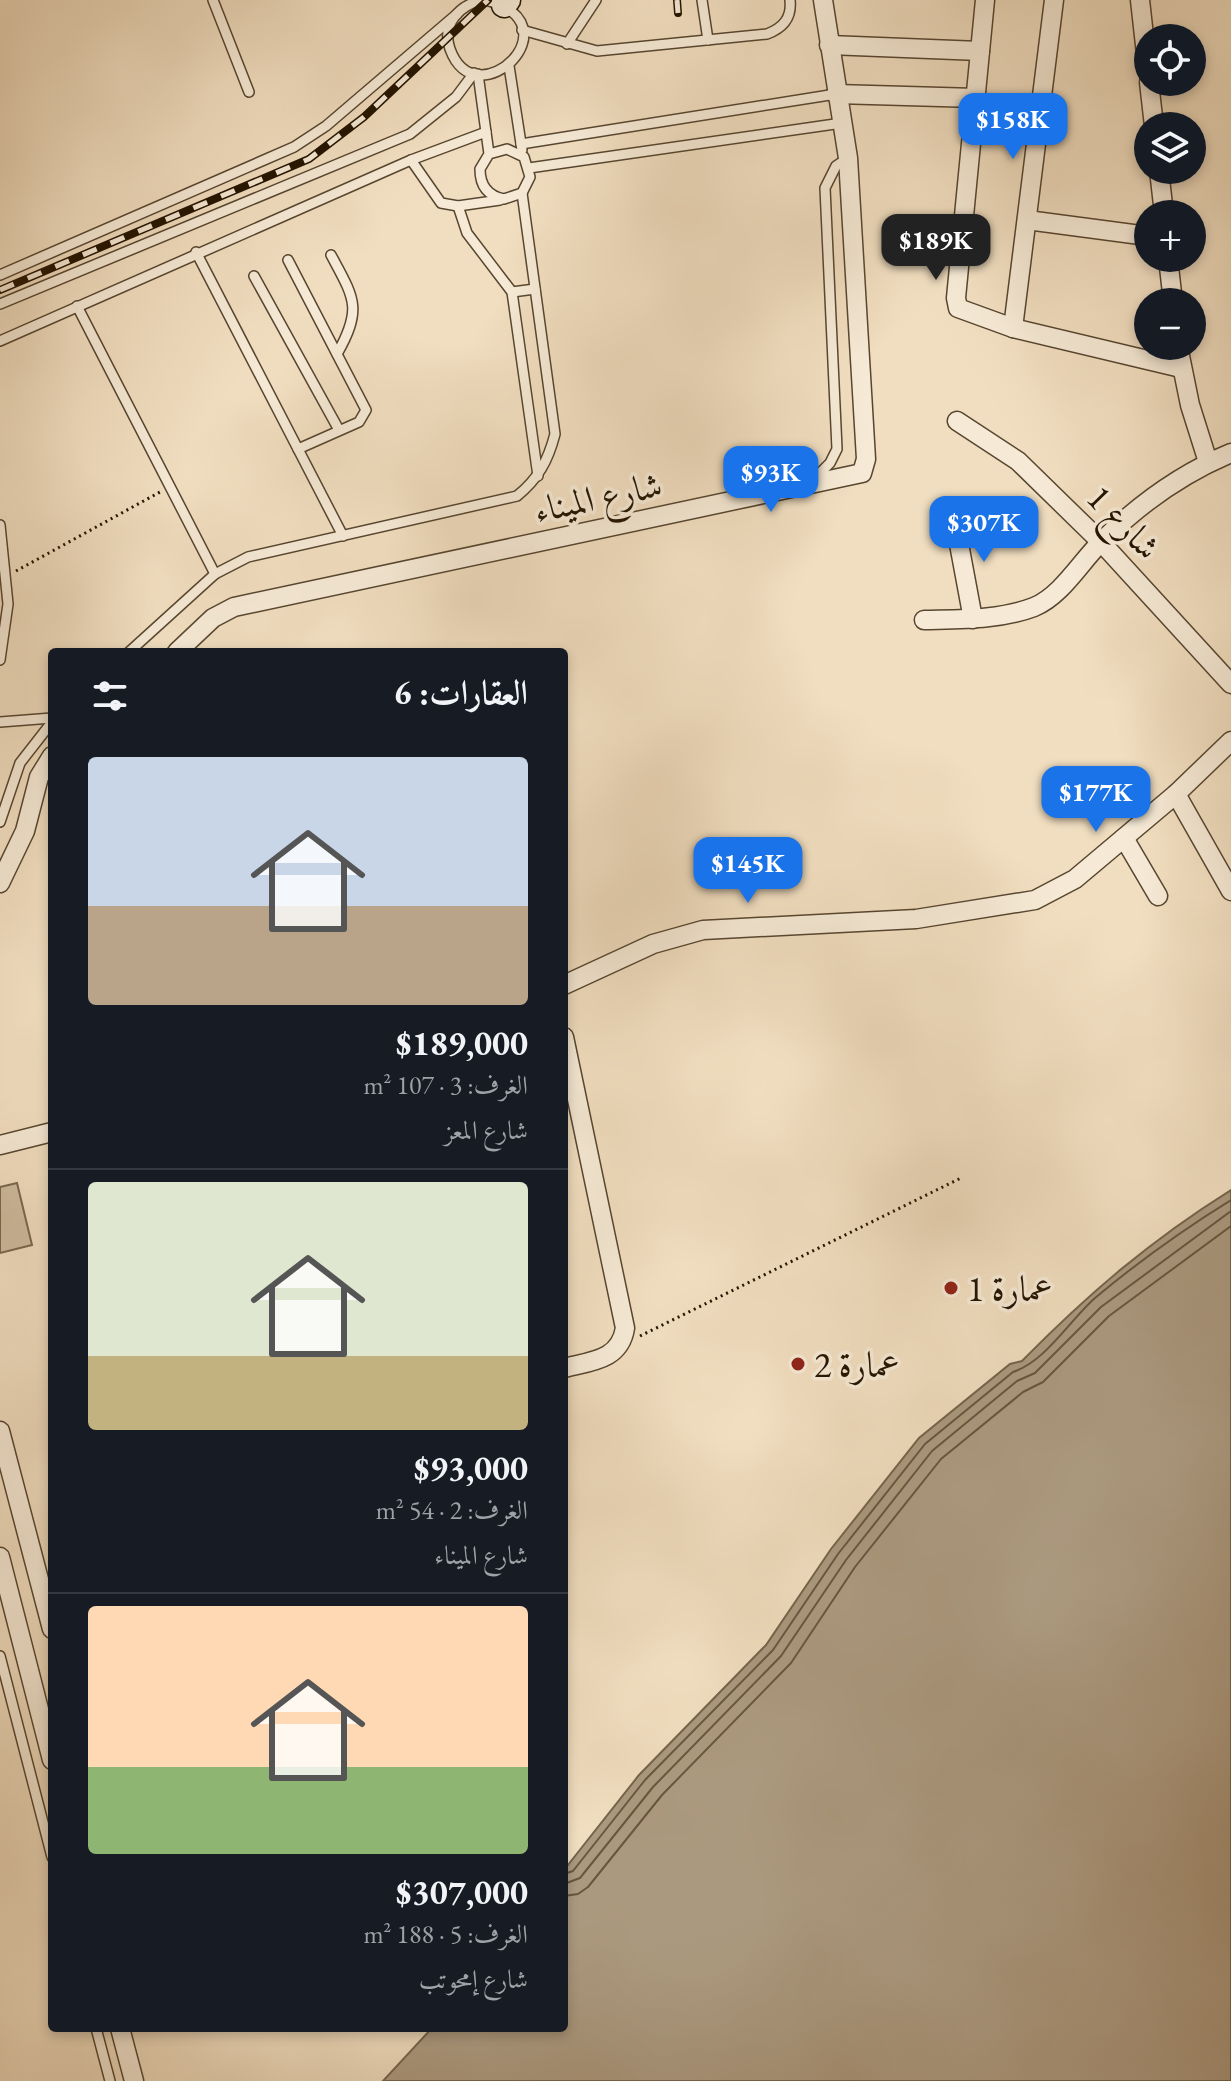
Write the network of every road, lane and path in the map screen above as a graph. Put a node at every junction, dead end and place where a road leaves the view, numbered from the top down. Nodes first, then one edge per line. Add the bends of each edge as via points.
1 (213, 0) edge
2 (596, 0) edge
3 (702, 0) edge
4 (790, 0) edge
5 (823, 0) edge
6 (985, 0) edge
7 (1054, 0) edge
8 (1140, 0) edge
9 (495, 1) edge
10 (457, 14) junction
11 (1143, 24) edge
12 (522, 30) junction
13 (708, 40) junction
14 (567, 44) junction
15 (829, 45) junction
16 (980, 51) junction
17 (509, 66) junction
18 (476, 73) junction
19 (249, 92) dead end
20 (836, 94) junction
21 (976, 98) junction
22 (842, 123) junction
23 (486, 132) junction
24 (521, 144) junction
25 (489, 154) junction
26 (524, 157) junction
27 (848, 158) junction
28 (411, 160) junction
29 (529, 168) junction
30 (522, 193) junction
31 (504, 199) junction
32 (458, 206) junction
33 (1027, 220) junction
34 (1134, 234) edge
35 (196, 252) junction
36 (331, 255) dead end
37 (288, 260) dead end
38 (0, 275) edge
39 (254, 276) dead end
40 (535, 289) junction
41 (512, 292) junction
42 (0, 304) edge
43 (77, 306) junction
44 (1013, 328) junction
45 (0, 341) edge
46 (337, 354) junction
47 (1180, 360) edge
48 (1181, 368) junction
49 (957, 421) dead end
50 (339, 430) junction
51 (298, 449) junction
52 (1231, 453) edge
53 (1208, 462) junction
54 (538, 476) junction
55 (806, 485) junction
56 (171, 487) junction
57 (954, 517) dead end
58 (0, 525) edge
59 (343, 536) junction
60 (1101, 542) junction
61 (215, 574) junction
62 (6, 577) junction
63 (8, 604) junction
64 (0, 618) edge
65 (973, 619) junction
66 (924, 620) dead end
67 (133, 648) edge
68 (181, 648) edge
69 (0, 660) edge
70 (1231, 684) edge
71 (48, 720) edge
72 (0, 722) edge
73 (48, 725) edge
74 (1231, 741) edge
75 (48, 762) edge
76 (1176, 794) junction
77 (0, 822) edge
78 (1124, 838) junction
79 (0, 883) edge
80 (1231, 891) edge
81 (1158, 896) dead end
82 (568, 983) edge
83 (568, 1056) edge
84 (48, 1133) edge
85 (0, 1145) edge
86 (963, 1177) dead end
87 (622, 1345) junction
88 (568, 1367) edge
89 (0, 1431) edge
90 (0, 1557) edge
91 (48, 1614) edge
92 (0, 1656) edge
93 (48, 1744) edge
94 (48, 1842) edge
95 (97, 2032) edge
96 (121, 2032) edge
97 (110, 2081) edge
98 (134, 2081) edge

1 - 19 lane
2 - 14 lane
3 - 13 lane
4 - 13 lane via 788,19 779,29
5 - 15 street, شارع الميناء
6 - 16 street
7 - 33 street
8 - 11 street
9 - 10 lane via 474,2
9 - 12 lane via 519,20
10 - 18 lane via 450,24 450,48 463,67
10 - 38 lane via 294,147
12 - 14 lane
12 - 17 lane via 521,50
13 - 14 lane via 597,51
15 - 16 street
15 - 20 street, شارع الميناء
16 - 21 street
17 - 18 lane via 489,75
17 - 24 lane
18 - 23 lane
18 - 42 lane via 456,97 410,134
20 - 21 street
20 - 22 street, شارع الميناء
20 - 24 lane
21 - 44 street via 956,302 964,313
22 - 27 street, شارع الميناء
22 - 29 lane
23 - 25 lane
23 - 28 lane
24 - 26 lane
25 - 26 lane via 507,149
25 - 31 lane via 480,178 488,193
26 - 29 lane
27 - 55 lane via 828,176 825,188 837,449
27 - 55 street, شارع الميناء via 865,467 857,477
28 - 32 lane via 435,197
28 - 35 lane
29 - 30 lane
30 - 31 lane
30 - 40 lane
31 - 32 lane
32 - 41 lane via 467,233
33 - 34 street
33 - 44 street
35 - 43 lane
35 - 51 lane
36 - 46 lane via 354,299 347,337
37 - 46 lane
39 - 50 lane
40 - 41 lane
40 - 54 lane via 555,434
41 - 54 lane
43 - 45 lane
43 - 56 lane
44 - 48 street
46 - 50 lane via 366,410 363,419
47 - 48 street
48 - 53 street
49 - 60 street, شارع 1 via 1018,461
50 - 51 lane
51 - 59 lane
52 - 53 street
53 - 60 street via 1155,494
54 - 59 lane via 517,496
55 - 68 street, شارع الميناء via 234,607 213,618
56 - 61 lane
56 - 62 path
57 - 65 street
58 - 62 lane
59 - 61 lane via 248,557
60 - 65 street via 1048,599
60 - 70 street, شارع 1
61 - 67 lane
62 - 63 lane
63 - 64 lane
63 - 69 lane
65 - 66 street
71 - 72 lane
73 - 77 lane via 20,763
74 - 76 street
75 - 79 street
76 - 78 street
76 - 80 street
78 - 81 street
78 - 82 street via 1054,893 1012,906 703,930 653,944
83 - 87 street via 625,1328
84 - 85 street
86 - 87 path
87 - 88 street via 612,1355
89 - 91 street
90 - 93 street
92 - 94 lane
95 - 97 lane
96 - 98 street

